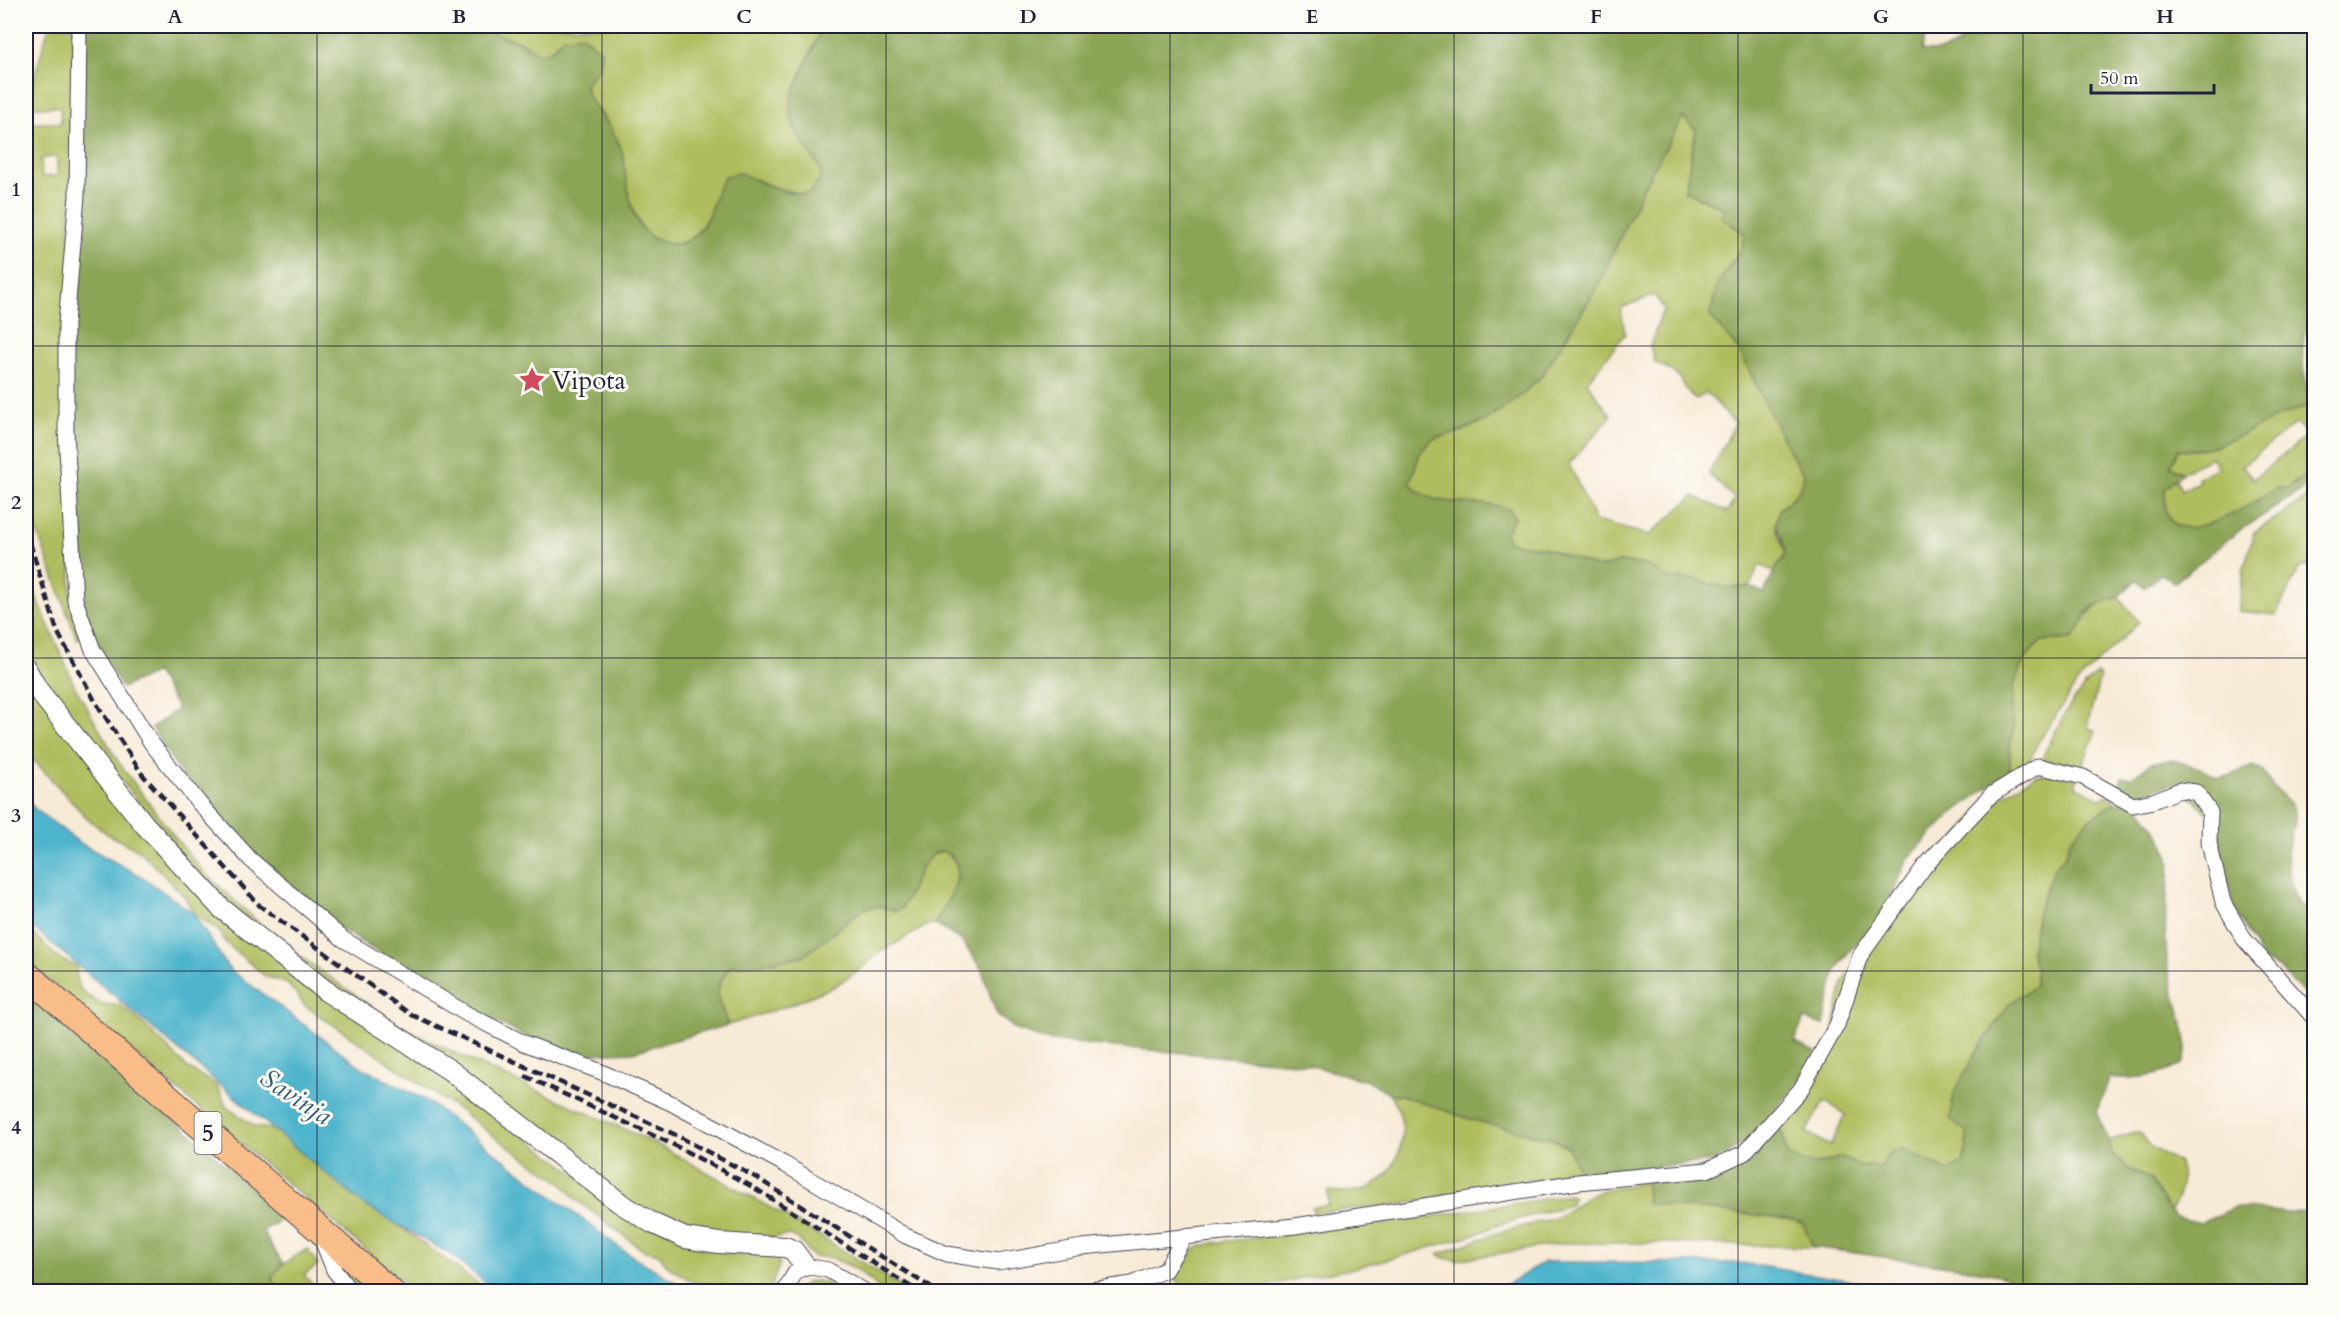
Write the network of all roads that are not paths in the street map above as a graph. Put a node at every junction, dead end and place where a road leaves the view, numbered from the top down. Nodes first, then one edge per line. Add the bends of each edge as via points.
1 (79, 26) edge
2 (26, 669) edge
3 (26, 974) edge
4 (2314, 1018) edge
5 (316, 1227) junction
6 (1185, 1236) junction
7 (805, 1266) junction
8 (351, 1292) edge
9 (391, 1292) edge
10 (784, 1292) edge
11 (867, 1292) edge
12 (1078, 1292) edge

1 - 6 street via 77,196 66,324 66,430 75,600 93,650 152,744 251,860 343,939 442,1001 524,1043 671,1103 906,1236 947,1254 998,1262
2 - 7 street via 38,690 144,824 221,908 326,991 451,1071 620,1203 652,1223 685,1238 794,1250
3 - 5 main road, 5
4 - 6 street via 2244,939 2223,902 2209,843 2210,812 2196,792 2180,790 2133,805 2083,777 2038,766 1991,795 1924,867 1860,956 1837,1025 1801,1089 1744,1153 1707,1170 1578,1182 1295,1226
5 - 8 street via 334,1270
5 - 9 main road, 5
6 - 12 street via 1164,1270 1132,1284
7 - 10 street via 795,1273
7 - 11 street via 828,1270

